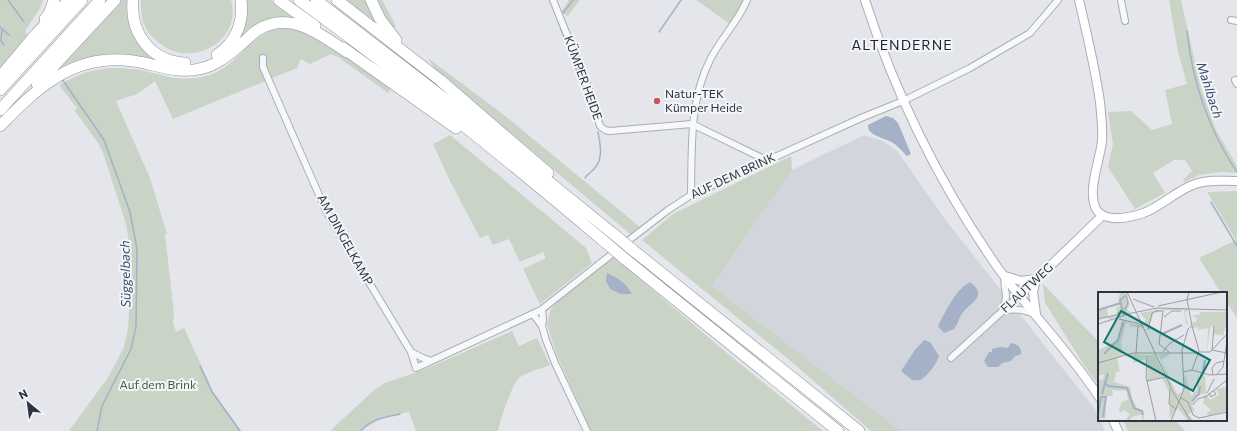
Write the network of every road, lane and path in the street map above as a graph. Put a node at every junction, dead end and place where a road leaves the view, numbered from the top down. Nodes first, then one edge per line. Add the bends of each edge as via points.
1 (54, 0) edge
2 (69, 0) edge
3 (82, 0) edge
4 (100, 0) edge
5 (115, 0) edge
6 (134, 0) edge
7 (241, 0) edge
8 (279, 0) edge
9 (299, 0) edge
10 (316, 0) edge
11 (337, 0) edge
12 (371, 0) edge
13 (553, 0) edge
14 (747, 0) edge
15 (865, 0) edge
16 (1058, 0) edge
17 (1079, 0) edge
18 (1120, 0) edge
19 (1124, 21) dead end
20 (36, 34) junction
21 (347, 52) junction
22 (263, 58) dead end
23 (423, 67) junction
24 (0, 77) edge
25 (0, 90) edge
26 (903, 101) junction
27 (22, 103) junction
28 (0, 110) edge
29 (692, 124) junction
30 (0, 126) edge
31 (493, 149) junction
32 (766, 160) junction
33 (1237, 181) edge
34 (691, 195) junction
35 (572, 200) junction
36 (1102, 216) junction
37 (1005, 276) junction
38 (1036, 279) junction
39 (1020, 295) junction
40 (542, 309) junction
41 (1002, 312) junction
42 (533, 314) junction
43 (1036, 315) junction
44 (542, 326) junction
45 (411, 352) junction
46 (951, 358) dead end
47 (431, 361) junction
48 (416, 368) joint
49 (1098, 396) edge
50 (1113, 421) edge
51 (587, 431) edge
52 (838, 431) edge
53 (859, 431) edge
54 (1118, 431) edge

1 - 20 highway via 49,14
2 - 20 highway
3 - 25 highway
4 - 28 highway
5 - 27 highway
6 - 7 highway via 134,18 142,40 164,59 188,64 213,57 230,43 239,27
8 - 21 highway
9 - 31 highway
10 - 35 highway
11 - 23 highway
12 - 23 highway via 388,30
13 - 29 street, KÜMPER HEIDE via 590,92 600,126 610,131
14 - 29 street via 709,61
15 - 26 main road via 883,54
16 - 26 street, AUF DEM BRINK via 1028,35 970,68
17 - 36 main road via 1101,114 1102,139 1093,194 1096,208
18 - 19 street
20 - 24 highway
21 - 27 highway via 305,26 289,22 277,23 256,31 219,62 201,69 183,71 133,61 100,61 57,76
21 - 31 highway via 446,122
22 - 45 street, AM DINGELKAMP via 263,67 326,211
23 - 35 highway via 537,162
26 - 32 street, AUF DEM BRINK
26 - 37 main road via 948,190
27 - 30 highway
29 - 32 street
29 - 34 street
31 - 52 highway, bridge
32 - 34 street, AUF DEM BRINK
33 - 36 main road via 1214,180 1195,184 1140,215 1126,218
34 - 40 street, AUF DEM BRINK via 668,210
35 - 53 highway, bridge
36 - 38 main road, FLAUTWEG
37 - 38 main road via 1021,281
37 - 39 main road
37 - 41 street via 1007,296
38 - 39 main road, FLAUTWEG
38 - 43 main road via 1033,292
39 - 41 street, FLAUTWEG
39 - 43 main road
40 - 42 street, AUF DEM BRINK
40 - 44 street
41 - 43 street via 1018,309
41 - 46 street, FLAUTWEG
42 - 44 street
42 - 47 street, AUF DEM BRINK
43 - 49 main road
44 - 51 street via 555,363
45 - 47 street
45 - 48 street, AM DINGELKAMP
47 - 48 street, AUF DEM BRINK
50 - 54 main road

